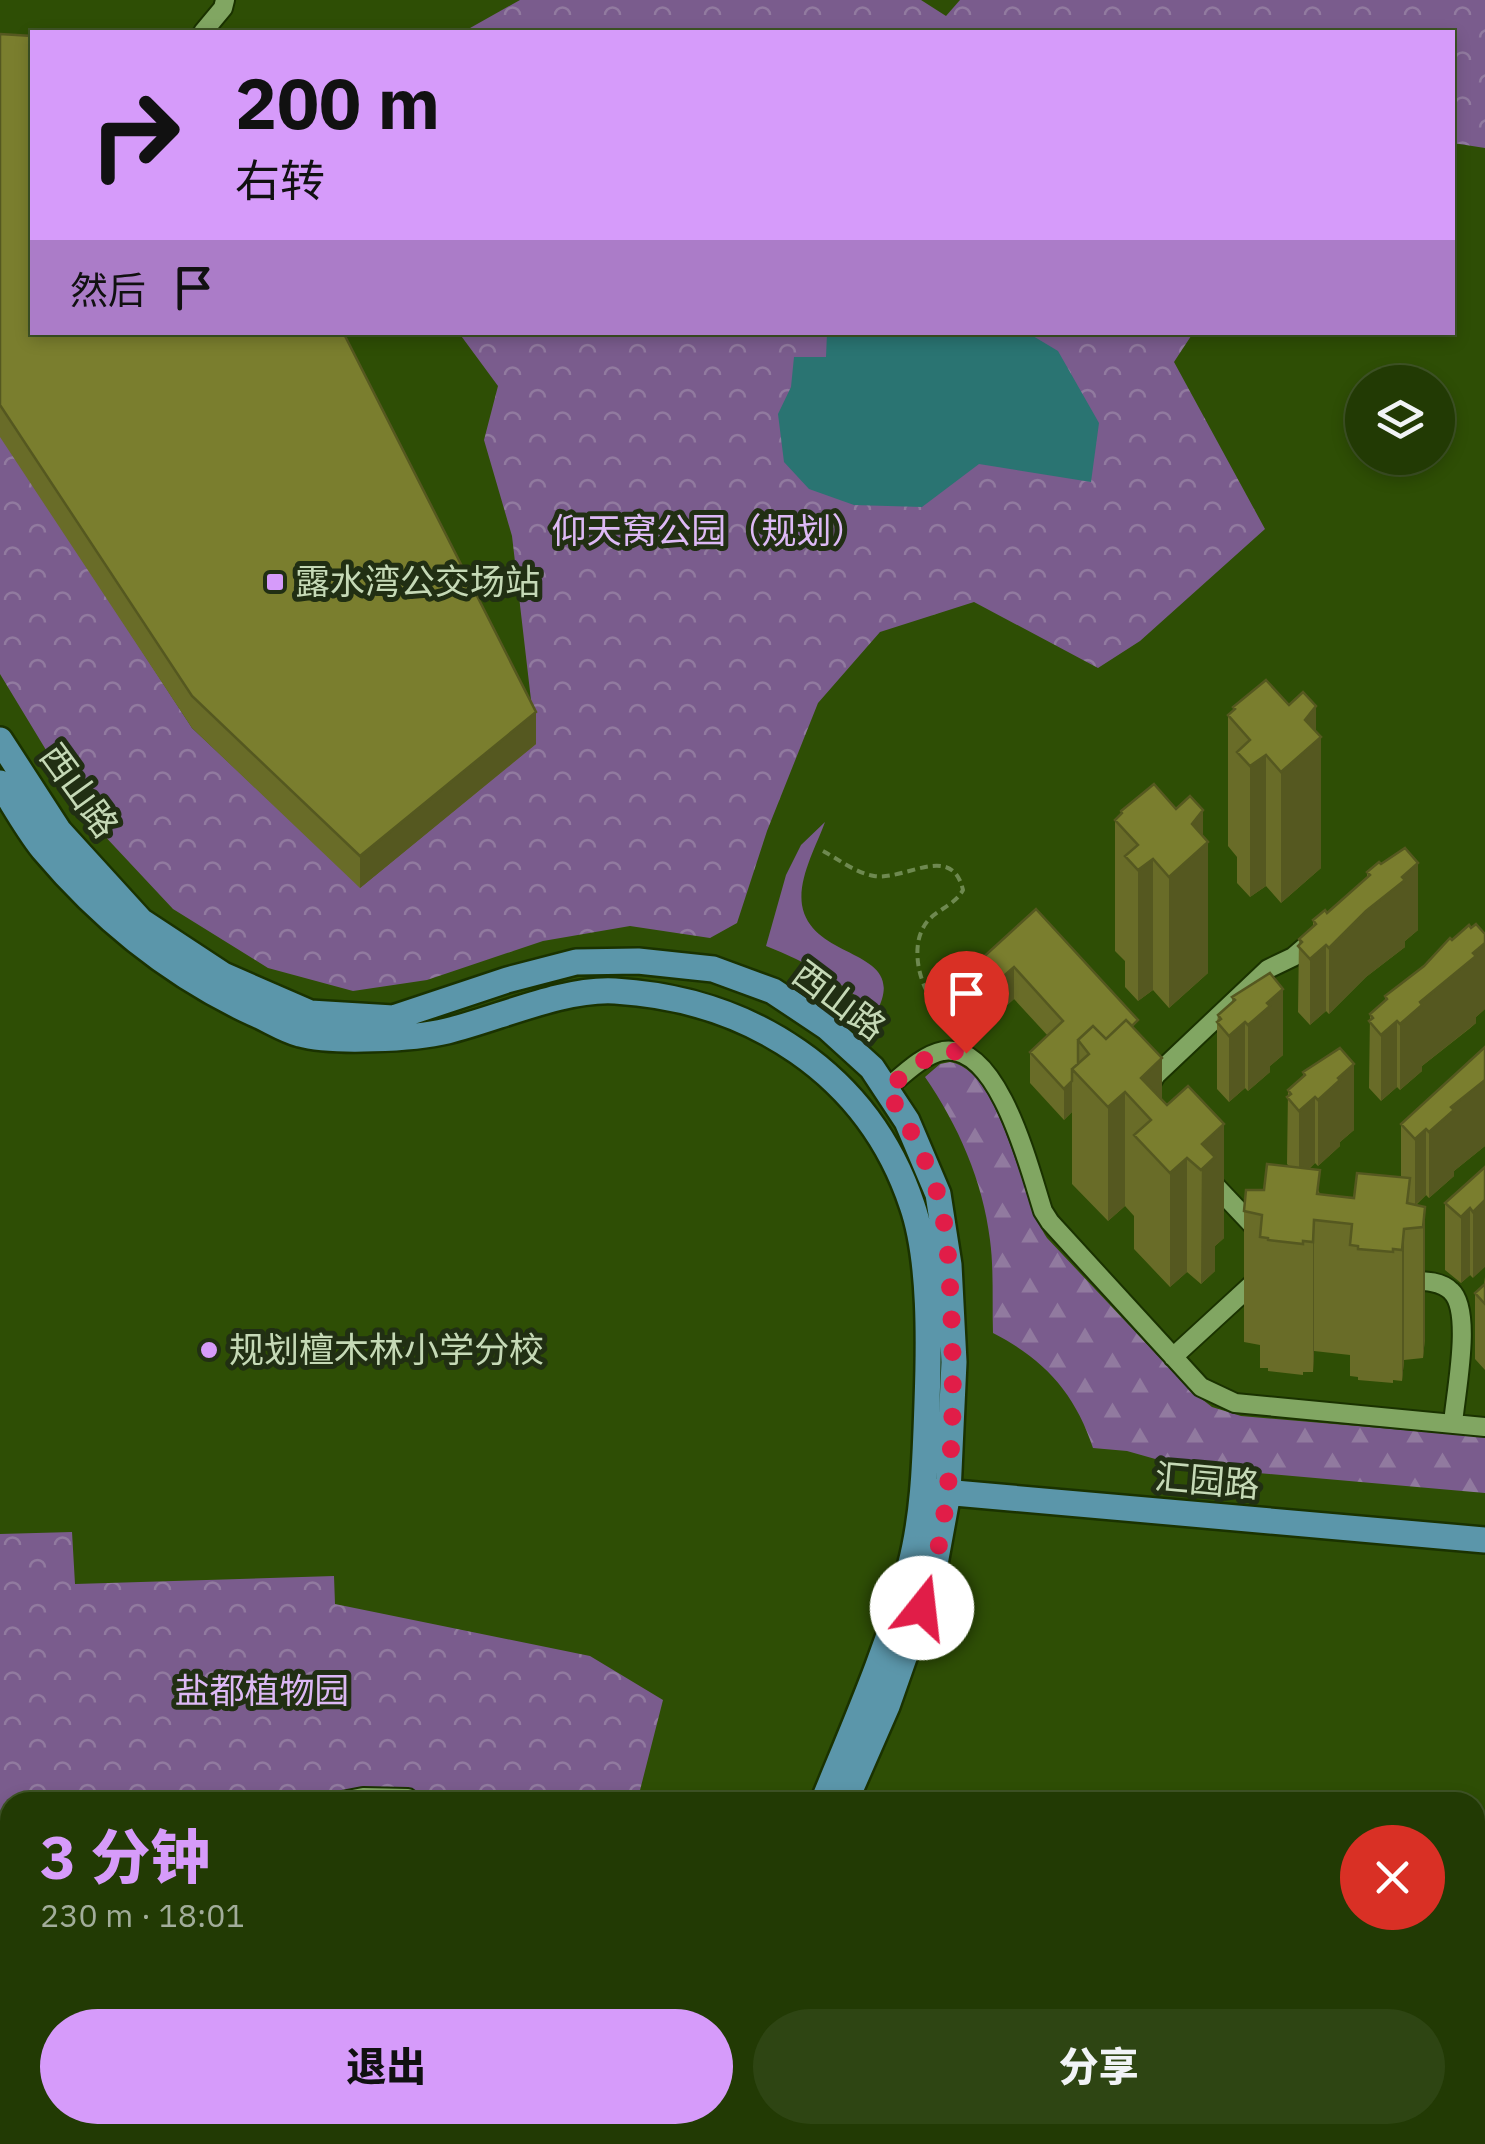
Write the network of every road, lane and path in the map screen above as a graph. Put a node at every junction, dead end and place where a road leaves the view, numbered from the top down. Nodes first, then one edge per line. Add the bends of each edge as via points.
1 (226, 0) edge
2 (205, 30) edge
3 (0, 740) edge
4 (0, 784) edge
5 (823, 851) dead end
6 (1331, 922) edge
7 (976, 1060) junction
8 (886, 1090) junction
9 (1147, 1104) edge
10 (1201, 1170) edge
11 (1270, 1244) edge
12 (1268, 1270) edge
13 (1383, 1278) edge
14 (1173, 1357) junction
15 (1453, 1424) junction
16 (1485, 1427) edge
17 (936, 1491) junction
18 (1485, 1540) edge
19 (826, 1792) edge
20 (849, 1792) edge

1 - 2 street
3 - 8 main road, 西山路 via 59,831 141,921 223,975 310,1013 392,1018 576,962 713,968 773,992 827,1028 872,1068
4 - 17 main road, 西山路 via 41,846 127,936 214,995 301,1034 390,1039 445,1032 610,990 685,999 741,1018 795,1048 844,1090 883,1141 913,1206 924,1268
5 - 7 path via 876,877 938,865 958,875 958,898 922,929 920,968 932,1001 976,1037
6 - 9 street via 1293,958 1268,969 1156,1075
7 - 8 street via 939,1051
7 - 14 street via 1008,1113 1050,1222
8 - 17 main road, 西山路 via 938,1194 949,1265 954,1362
10 - 11 street
12 - 14 street
13 - 15 street via 1441,1285 1456,1297 1463,1316
14 - 15 street via 1201,1387 1235,1403
15 - 16 street
17 - 18 main road, 汇园路
17 - 19 main road, 西山路
17 - 20 main road, 西山路 via 933,1575

